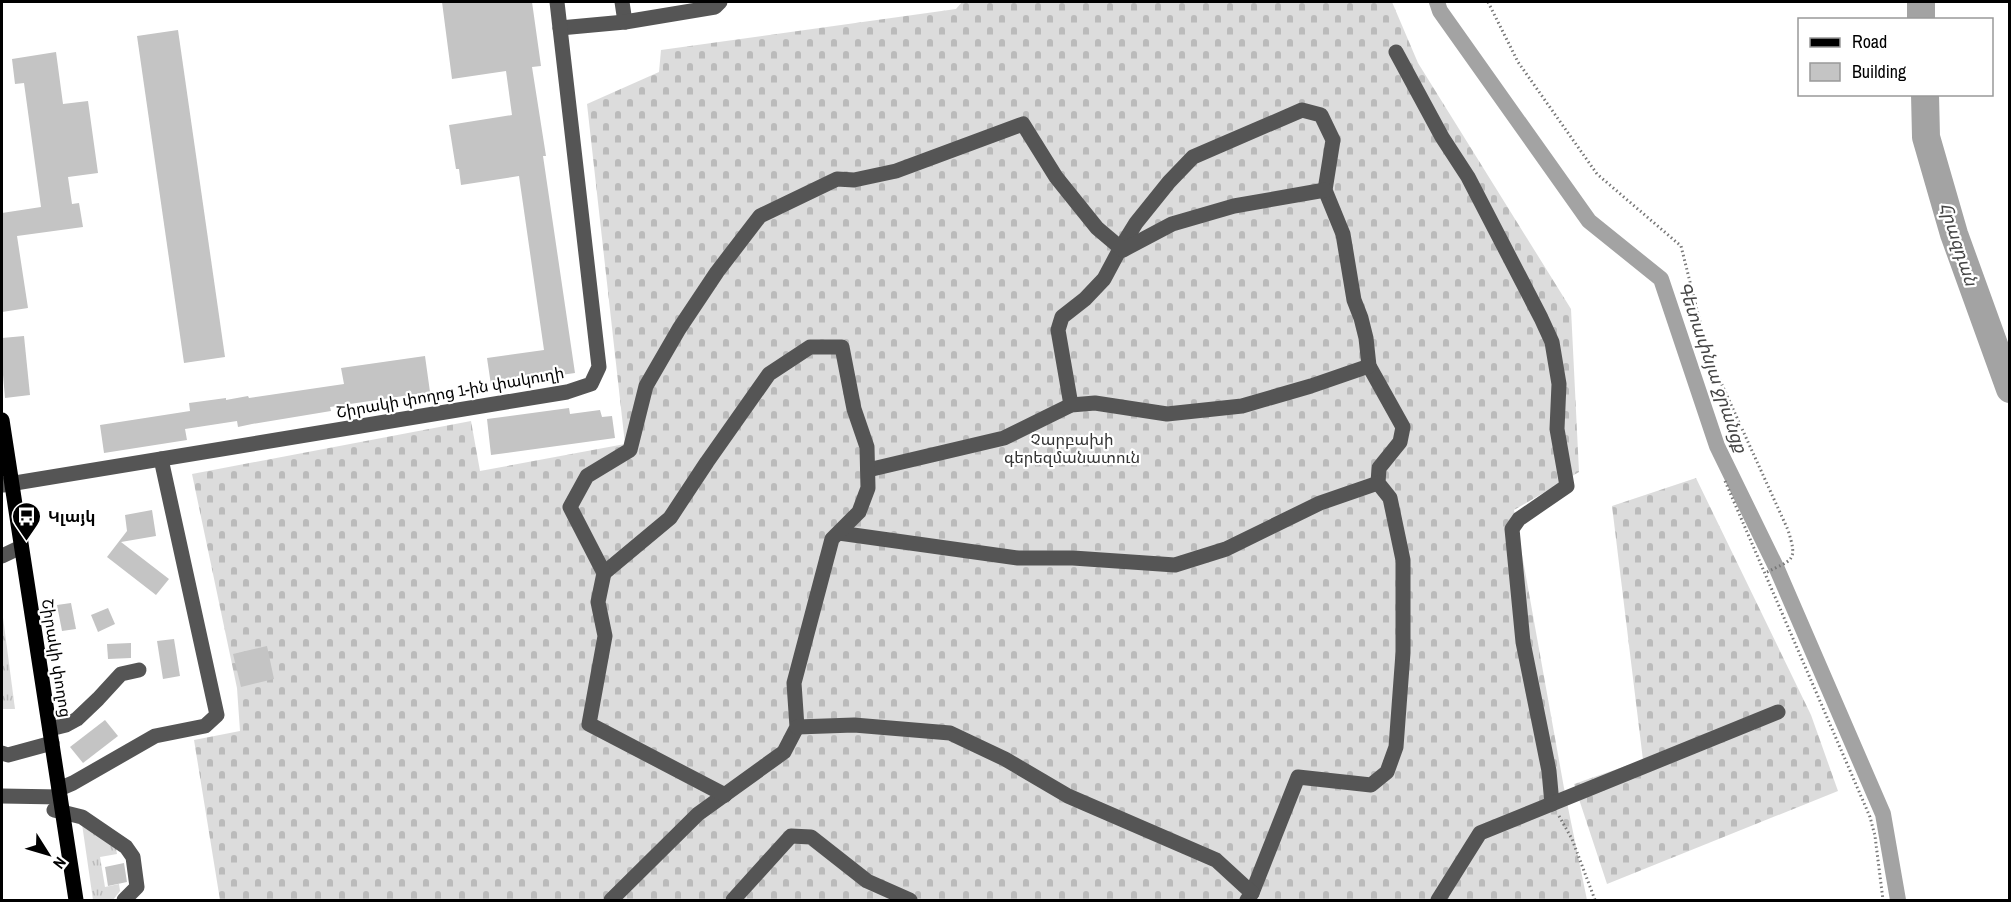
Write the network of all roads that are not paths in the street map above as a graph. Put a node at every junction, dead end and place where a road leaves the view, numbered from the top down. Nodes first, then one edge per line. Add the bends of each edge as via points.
1 (557, 2) edge
2 (622, 2) edge
3 (720, 2) edge
4 (625, 22) junction
5 (560, 28) junction
6 (1396, 52) dead end
7 (1325, 190) junction
8 (1120, 249) junction
9 (1369, 366) junction
10 (1071, 405) junction
11 (2, 420) edge
12 (161, 459) junction
13 (868, 470) junction
14 (5, 481) edge
15 (1378, 483) junction
16 (839, 533) junction
17 (12, 551) edge
18 (604, 573) junction
19 (139, 670) dead end
20 (1778, 712) dead end
21 (797, 727) junction
22 (48, 739) junction
23 (2, 753) edge
24 (725, 795) junction
25 (2, 796) edge
26 (57, 801) junction
27 (1552, 804) junction
28 (1250, 897) edge
29 (67, 900) edge
30 (76, 900) edge
31 (124, 900) edge
32 (611, 900) edge
33 (733, 900) edge
34 (910, 900) edge
35 (1438, 900) edge

1 - 5 lane, Շիրակի փողոց 1-ին փակուղի
2 - 4 lane
3 - 4 lane via 715,7
4 - 5 lane
5 - 12 lane, Շիրակի փողոց 1-ին փակուղի via 599,367 591,384 567,392
6 - 27 lane via 1468,177 1552,342 1559,384 1557,429 1566,486 1519,519 1512,530 1523,642
7 - 8 lane via 1234,206 1172,224
7 - 8 lane via 1333,140 1321,116 1302,110 1193,157 1150,205
7 - 9 lane via 1343,234
8 - 10 lane via 1104,279 1058,324
8 - 18 lane via 1097,228 1056,177 1023,124 896,171 854,180 837,179 760,216 717,272 646,386 630,450 587,476 570,507
9 - 10 lane via 1242,406 1167,414 1095,403
9 - 15 lane via 1403,427 1400,442 1379,468
10 - 13 lane via 1004,438
11 - 14 main road, Շիրակի փողոց
12 - 14 lane, Շիրակի փողոց 1-ին փակուղի
12 - 26 lane via 218,715 205,726 155,736 73,783
13 - 16 lane via 868,488 860,512
13 - 18 lane via 867,447 854,409 843,347 810,347 769,374 670,518
14 - 17 main road, Շիրակի փողոց
15 - 16 lane via 1320,503 1226,549 1175,565 1018,558
15 - 28 lane via 1390,498 1403,560 1403,653 1396,747 1387,772 1371,785 1298,777
16 - 21 lane via 832,539 794,683
17 - 22 main road, Շիրակի փողոց
18 - 24 lane via 598,602 605,636 589,724
19 - 22 lane via 121,674 98,699
20 - 27 lane
21 - 24 lane via 784,752
21 - 28 lane via 854,726 950,733 1068,796 1216,860
22 - 23 lane via 8,755
22 - 26 main road, Շիրակի փողոց
24 - 32 lane via 698,814
25 - 26 lane
26 - 29 main road, Շիրակի փողոց
26 - 30 main road, Շիրակի փողոց
26 - 31 lane via 126,847 133,857 137,886
27 - 35 lane via 1480,833
33 - 34 lane via 791,836 811,837 867,881

